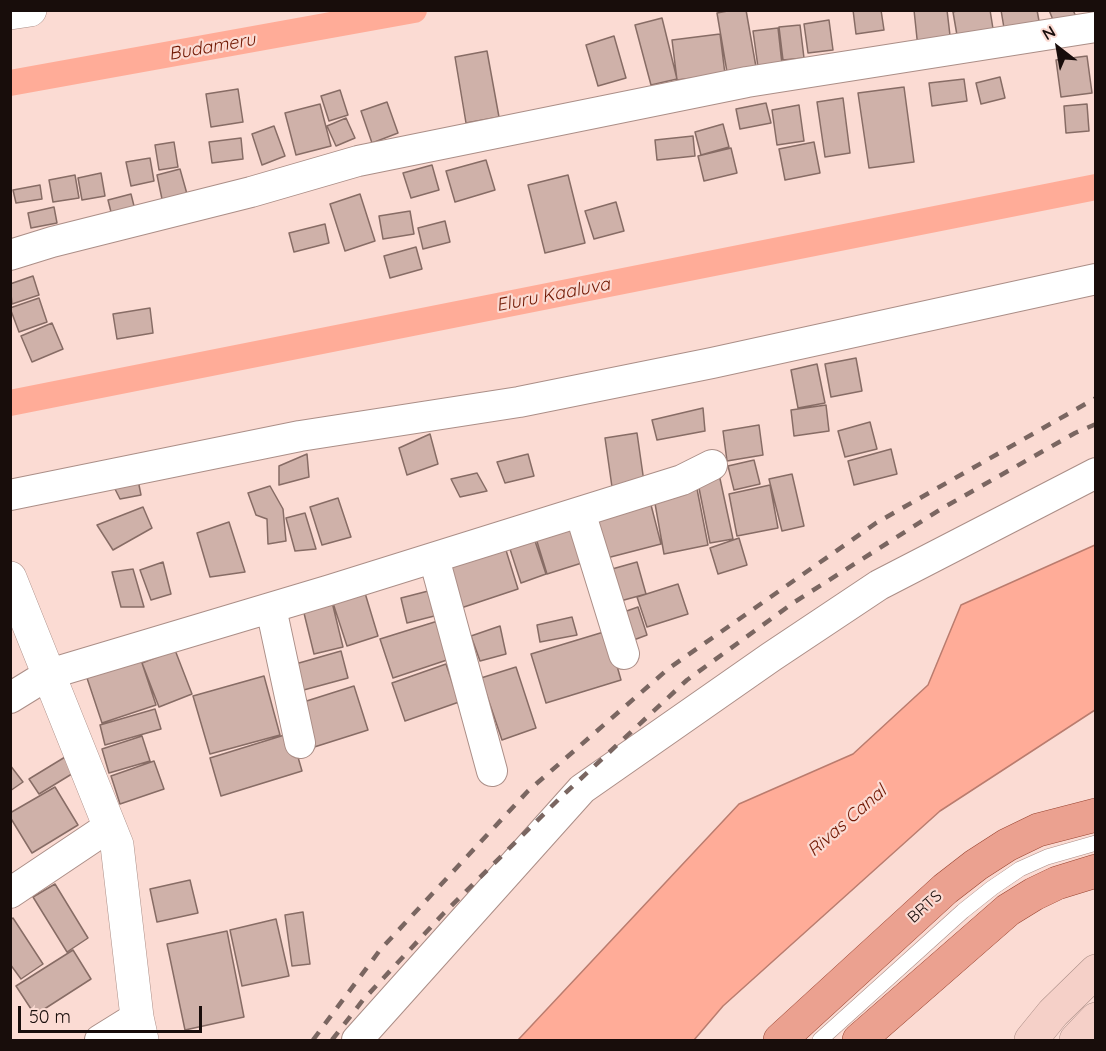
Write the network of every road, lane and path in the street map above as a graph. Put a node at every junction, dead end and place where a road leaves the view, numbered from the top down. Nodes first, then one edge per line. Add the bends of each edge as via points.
1 (30, 10) edge
2 (10, 13) edge
3 (1095, 27) edge
4 (10, 255) edge
5 (1095, 279) edge
6 (712, 465) dead end
7 (1095, 473) edge
8 (10, 495) edge
9 (580, 512) junction
10 (434, 558) junction
11 (10, 578) edge
12 (271, 608) junction
13 (624, 654) dead end
14 (49, 674) junction
15 (10, 698) edge
16 (300, 742) dead end
17 (492, 771) dead end
18 (1095, 815) edge
19 (110, 826) junction
20 (1095, 843) edge
21 (1095, 871) edge
22 (10, 893) edge
23 (1095, 970) edge
24 (1095, 1019) edge
25 (140, 1029) edge
26 (100, 1041) edge
27 (357, 1041) edge
28 (780, 1041) edge
29 (820, 1041) edge
30 (859, 1041) edge
31 (1032, 1041) edge
32 (1076, 1041) edge

1 - 2 street
3 - 4 street via 747,82 357,161
5 - 8 street via 519,402 300,436
6 - 9 street via 682,480
7 - 27 street via 879,585 582,789
9 - 10 street
9 - 13 street
10 - 12 street
10 - 17 street
11 - 14 street
12 - 14 street
12 - 16 street
14 - 15 street
14 - 19 street
18 - 28 main road, BRTS via 1038,830 976,865
19 - 22 street
19 - 25 street via 117,845
20 - 29 lane, BRTS via 1047,857 992,888
21 - 30 main road via 1057,883 1008,910
23 - 31 main road
24 - 32 main road
25 - 26 street

